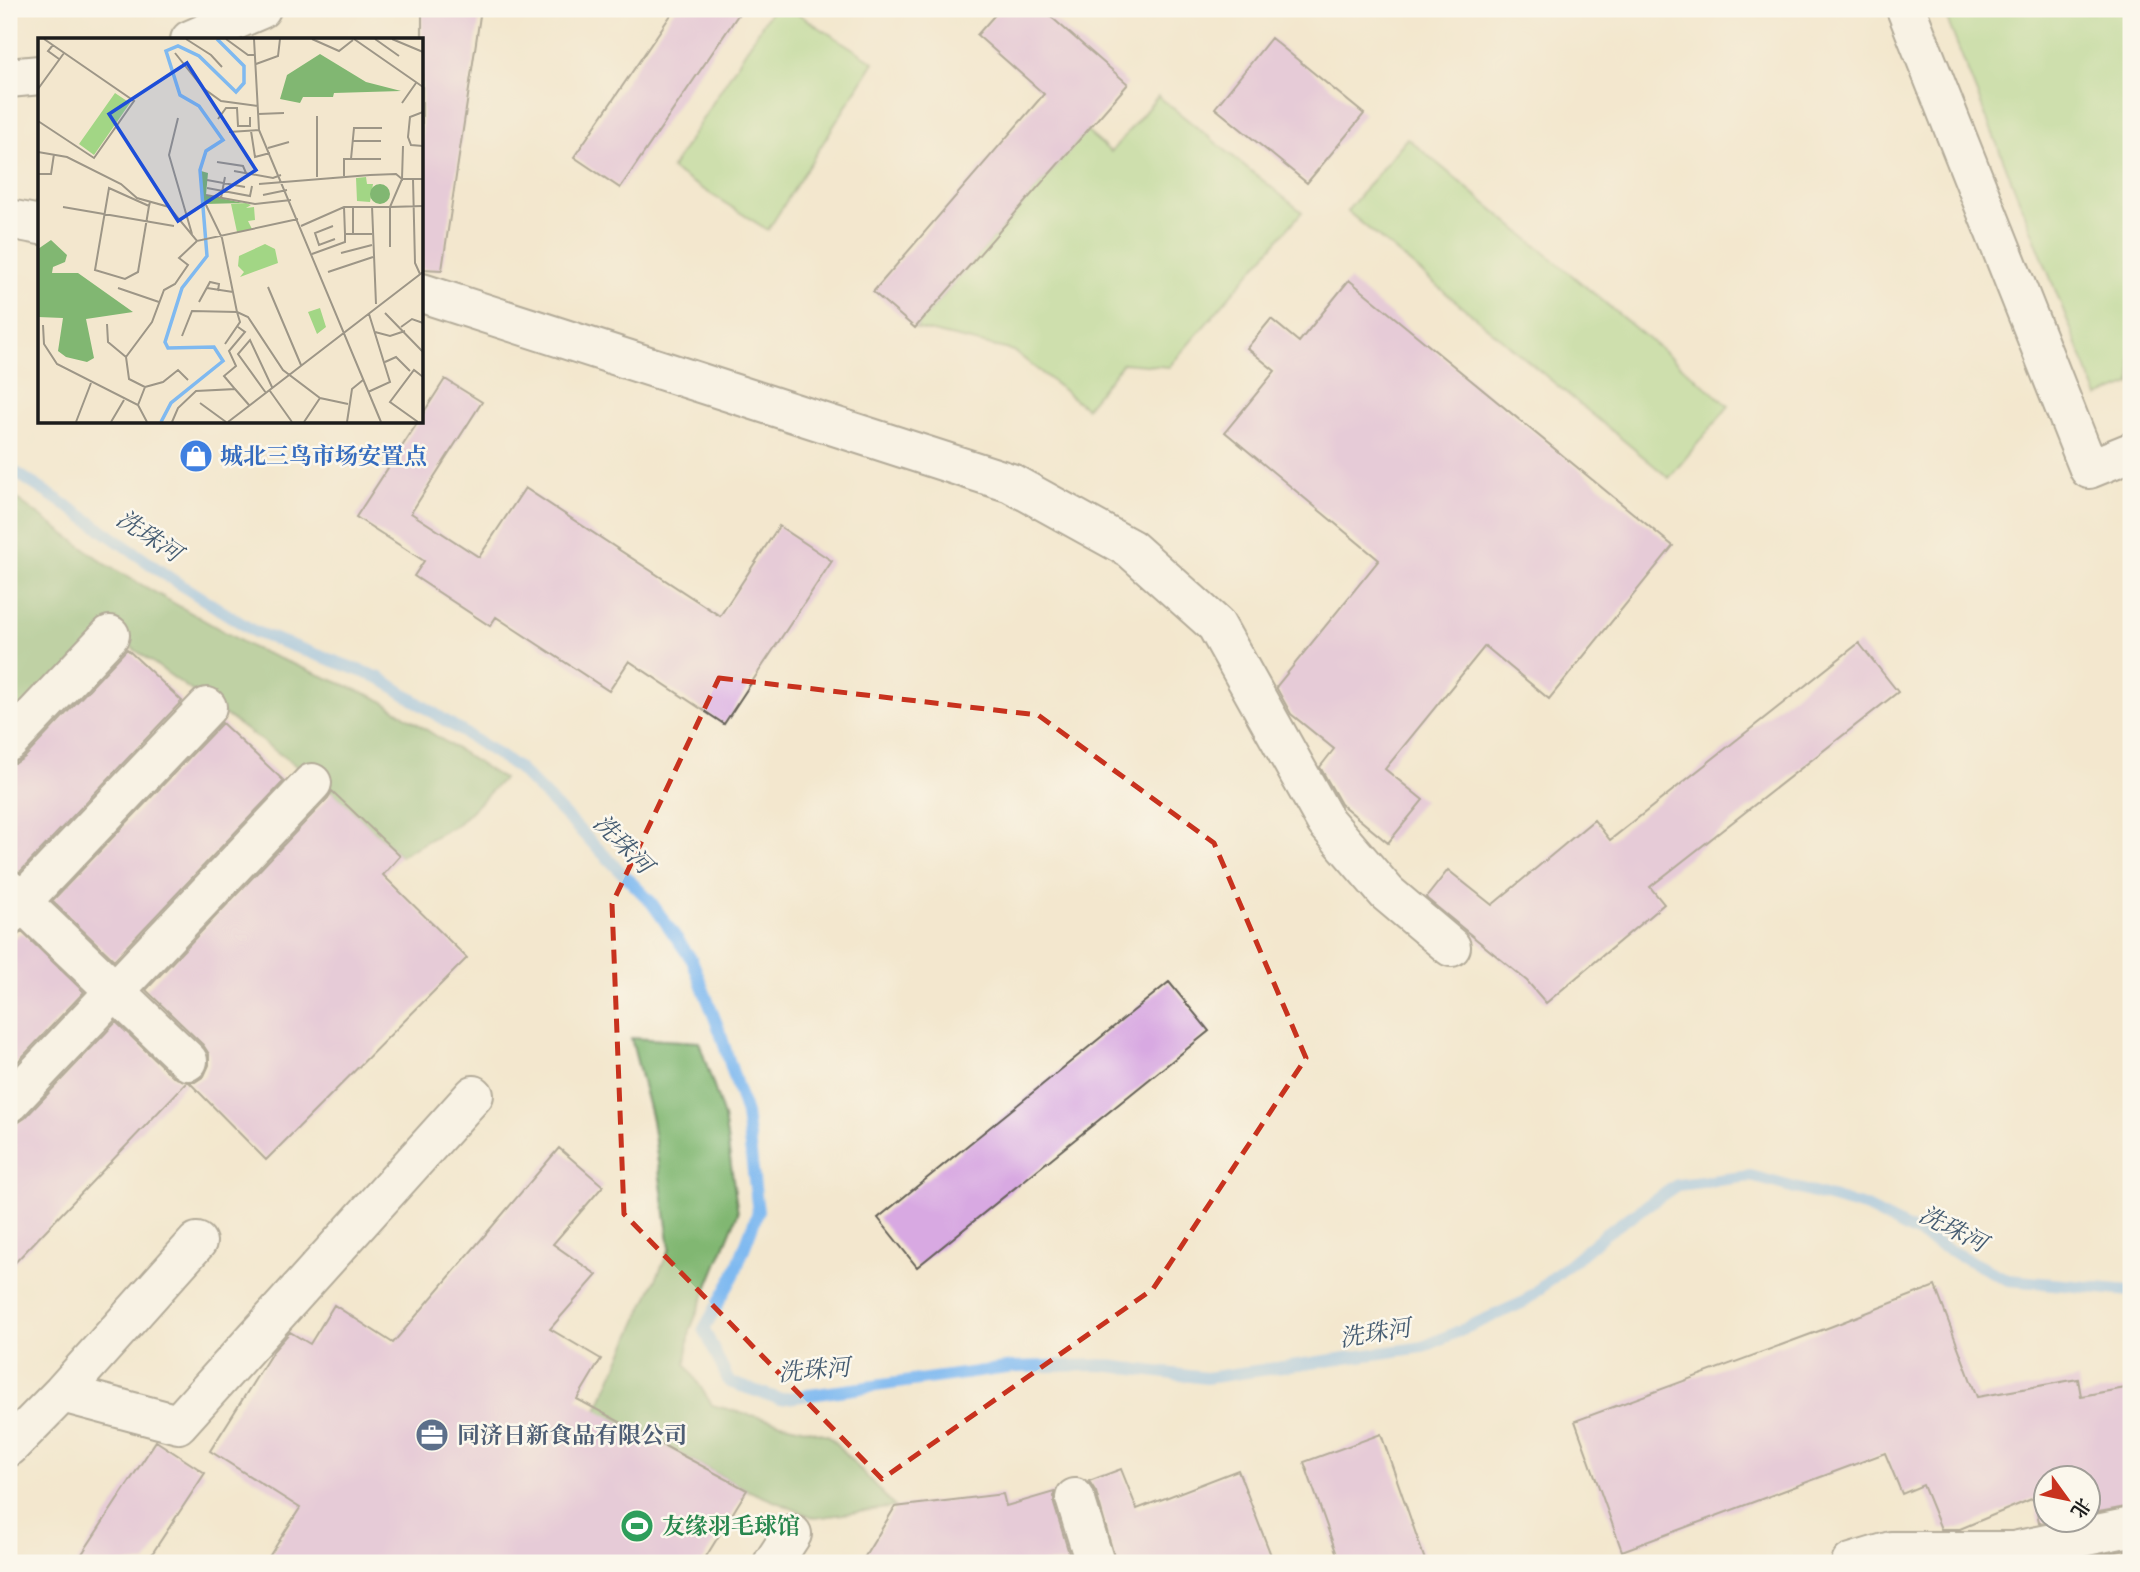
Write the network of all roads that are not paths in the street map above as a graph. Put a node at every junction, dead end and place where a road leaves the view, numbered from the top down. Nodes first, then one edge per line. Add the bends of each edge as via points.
1 (261, 9) edge
2 (1906, 9) edge
3 (195, 38) edge
4 (38, 75) edge
5 (9, 78) edge
6 (9, 219) edge
7 (38, 225) edge
8 (424, 294) edge
9 (2131, 452) edge
10 (110, 635) dead end
11 (206, 707) dead end
12 (9, 742) edge
13 (312, 783) dead end
14 (13, 902) edge
15 (1451, 947) dead end
16 (115, 991) junction
17 (188, 1061) dead end
18 (474, 1095) dead end
19 (9, 1103) edge
20 (197, 1242) dead end
21 (62, 1393) junction
22 (9, 1447) edge
23 (1075, 1498) dead end
24 (2131, 1527) edge
25 (1095, 1563) edge
26 (1851, 1563) edge

1 - 3 street
2 - 9 street via 2089,469
4 - 5 street
6 - 7 street
8 - 15 street via 1011,483 1131,549 1216,625 1326,822 1388,892
10 - 12 street
11 - 14 street
13 - 16 street
14 - 16 street
16 - 17 street
16 - 19 street
18 - 21 street via 178,1424
20 - 21 street
21 - 22 street
23 - 25 street
24 - 26 street via 2013,1551 1891,1551

